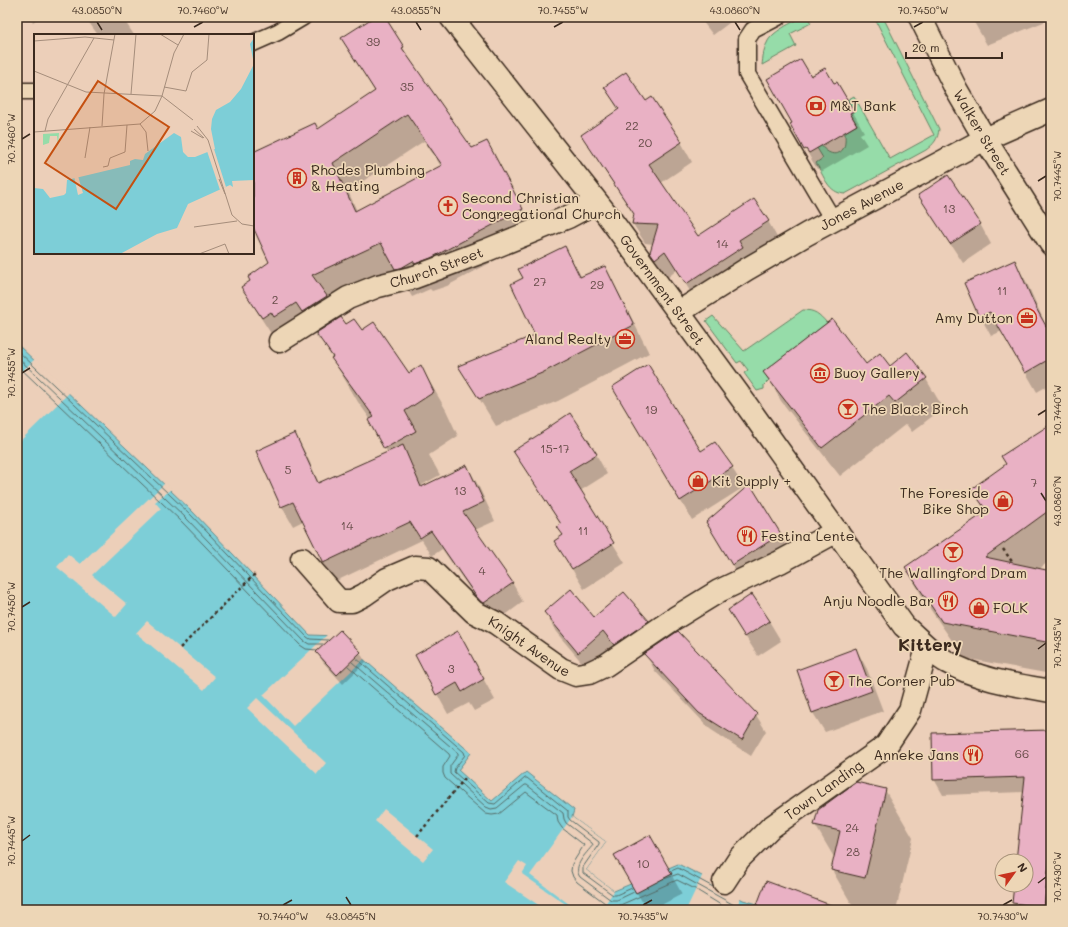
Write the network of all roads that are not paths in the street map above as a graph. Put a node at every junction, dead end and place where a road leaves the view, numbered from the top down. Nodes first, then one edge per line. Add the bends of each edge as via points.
1 (303, 17) edge
2 (451, 17) edge
3 (778, 17) edge
4 (920, 17) edge
5 (254, 43) edge
6 (17, 91) edge
7 (34, 91) edge
8 (1051, 110) edge
9 (985, 140) junction
10 (596, 202) junction
11 (833, 220) junction
12 (1051, 244) edge
13 (679, 312) junction
14 (280, 341) dead end
15 (837, 531) junction
16 (302, 559) dead end
17 (927, 648) junction
18 (1051, 691) edge
19 (724, 882) dead end

1 - 5 lane
2 - 10 street, Government Street
3 - 11 lane via 753,30 747,40 747,74
4 - 9 street, Walker Street
6 - 7 lane
8 - 9 street, Jones Avenue
9 - 11 street, Jones Avenue
9 - 12 street, Walker Street
10 - 13 street, Government Street
10 - 14 street, Church Street via 568,217 487,250 415,277 378,286 348,298
11 - 13 street, Jones Avenue via 747,269
13 - 15 street, Government Street
15 - 16 street, Knight Avenue via 719,592 606,665 589,673 576,675 561,669 496,624 474,612 429,568 415,567 388,579 352,601 339,601
15 - 17 street, Government Street via 904,626
17 - 18 street, Government Street via 946,662 971,673 1005,683
17 - 19 street, Town Landing via 910,710 886,746 770,828 739,859

